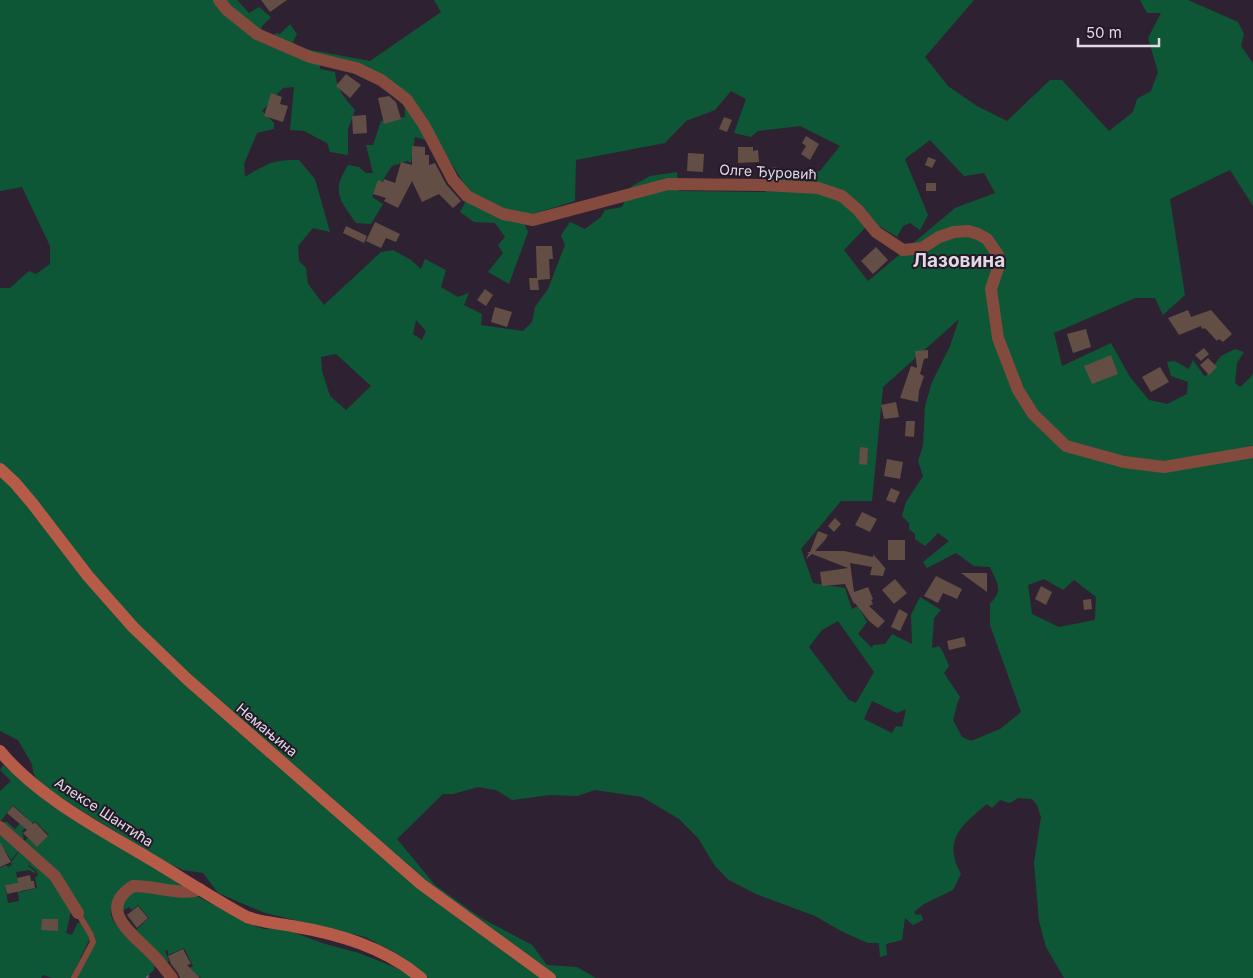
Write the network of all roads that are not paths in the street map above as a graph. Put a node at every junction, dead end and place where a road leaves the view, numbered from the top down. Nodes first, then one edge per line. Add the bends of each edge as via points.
1 (219, 0) edge
2 (1253, 452) edge
3 (0, 469) edge
4 (0, 751) edge
5 (0, 828) edge
6 (200, 889) junction
7 (78, 913) joint
8 (74, 978) edge
9 (172, 978) edge
10 (421, 978) edge
11 (550, 978) edge

1 - 2 street, Олге Ђуровић via 257,34 310,58 356,68 381,80 408,100 453,180 466,196 503,214 533,220 668,184 764,185 818,188 842,196 876,232 903,250 922,248 954,232 978,234 987,239 998,255 999,265 991,289 998,338 1018,390 1033,414 1066,446 1124,462 1164,467
3 - 11 main road, Немањина via 32,503 88,576 133,627 187,680 395,863
4 - 6 main road, Алексе Шантића via 27,779 56,800
5 - 7 street via 55,876
6 - 9 street via 189,893 133,886 121,896 117,905 117,915 123,926
6 - 10 main road, Алексе Шантића via 256,920 369,946 388,954
7 - 8 lane via 93,942

